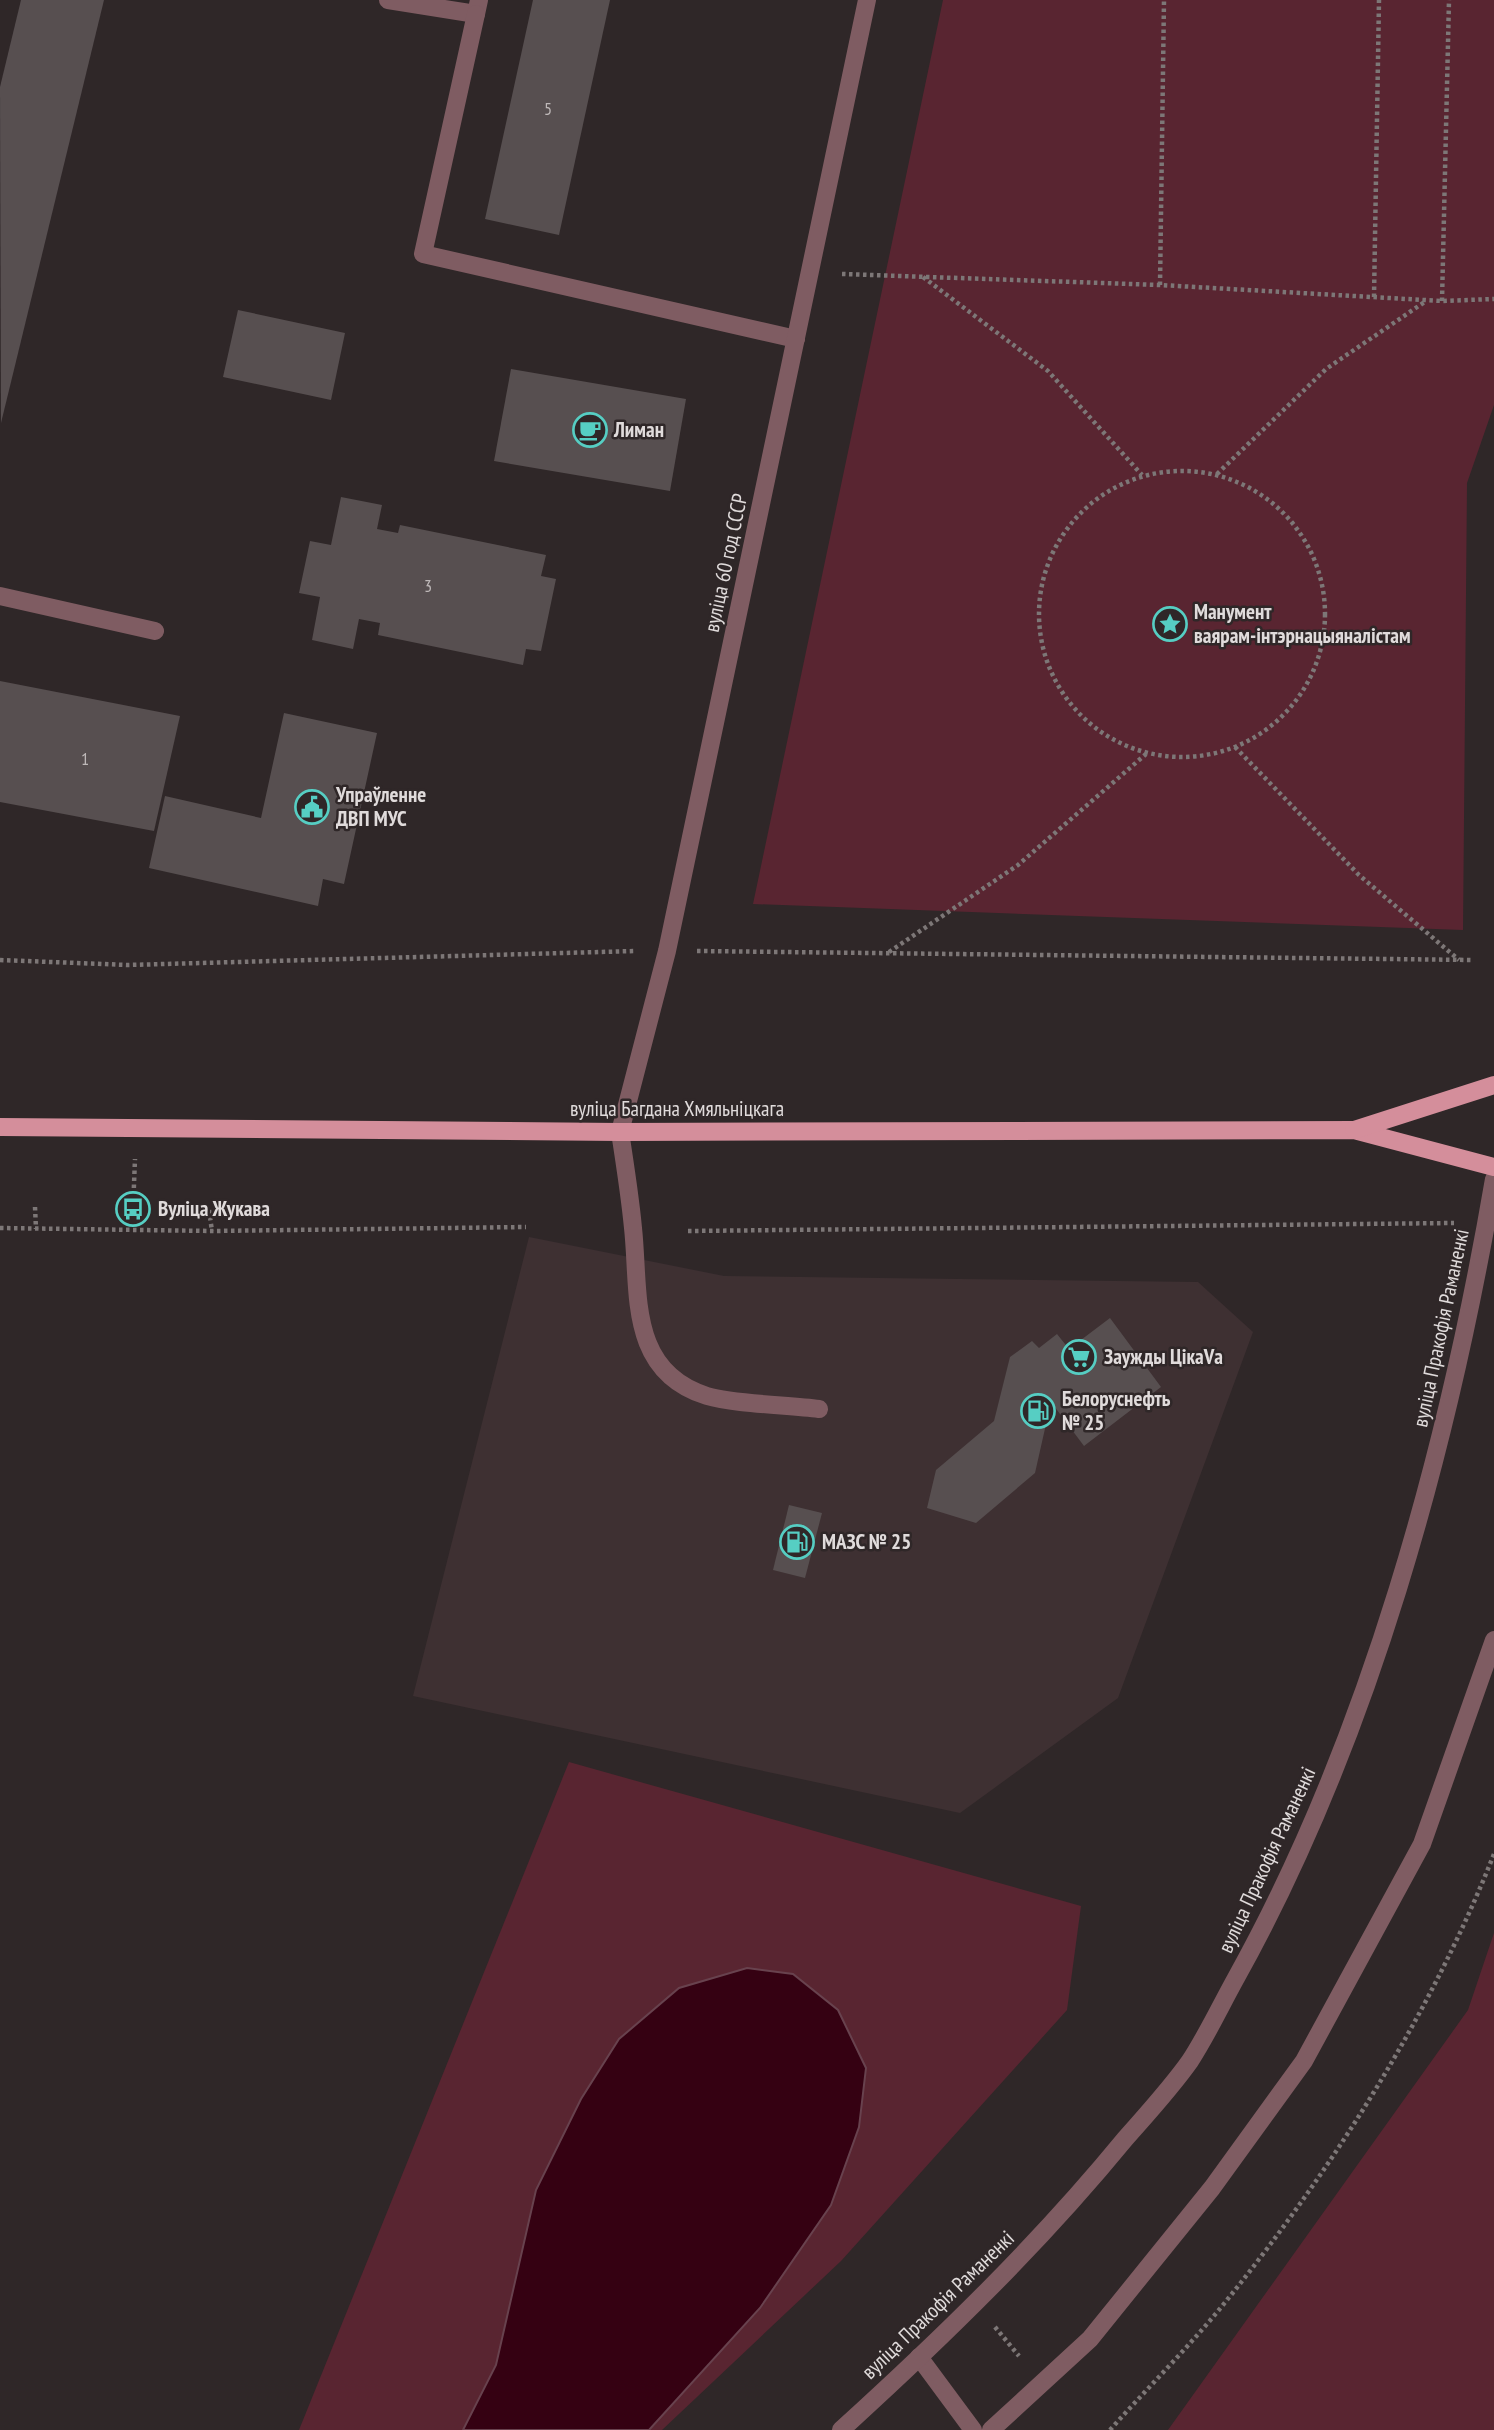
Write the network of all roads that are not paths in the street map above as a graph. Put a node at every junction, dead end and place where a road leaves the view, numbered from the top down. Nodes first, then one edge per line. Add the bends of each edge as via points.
1 (388, 0) edge
2 (867, 0) edge
3 (477, 7) edge
4 (796, 339) junction
5 (0, 596) edge
6 (155, 631) dead end
7 (1494, 1085) edge
8 (0, 1128) edge
9 (1354, 1130) junction
10 (620, 1132) junction
11 (1494, 1167) edge
12 (1494, 1179) edge
13 (819, 1409) dead end
14 (1494, 1640) edge
15 (919, 2357) junction
16 (843, 2429) edge
17 (973, 2430) edge
18 (990, 2430) edge

1 - 3 street
2 - 4 street, вуліца 60 год СССР
3 - 4 street via 423,254
4 - 10 street, вуліца 60 год СССР via 667,951
5 - 6 street
7 - 9 main road, вуліца Багдана Хмяльніцкага
8 - 10 main road, вуліца Багдана Хмяльніцкага
9 - 10 main road, вуліца Багдана Хмяльніцкага
9 - 11 main road, вуліца Багдана Хмяльніцкага
10 - 13 street via 634,1230 636,1303 649,1349 675,1379 707,1396
12 - 15 street, вуліца Пракофія Раманенкі via 1476,1284 1438,1449 1396,1590 1342,1753 1273,1911 1189,2062 1067,2210
14 - 18 street via 1422,1844 1304,2061 1212,2188 1090,2339
15 - 16 street, вуліца Пракофія Раманенкі
15 - 17 street

